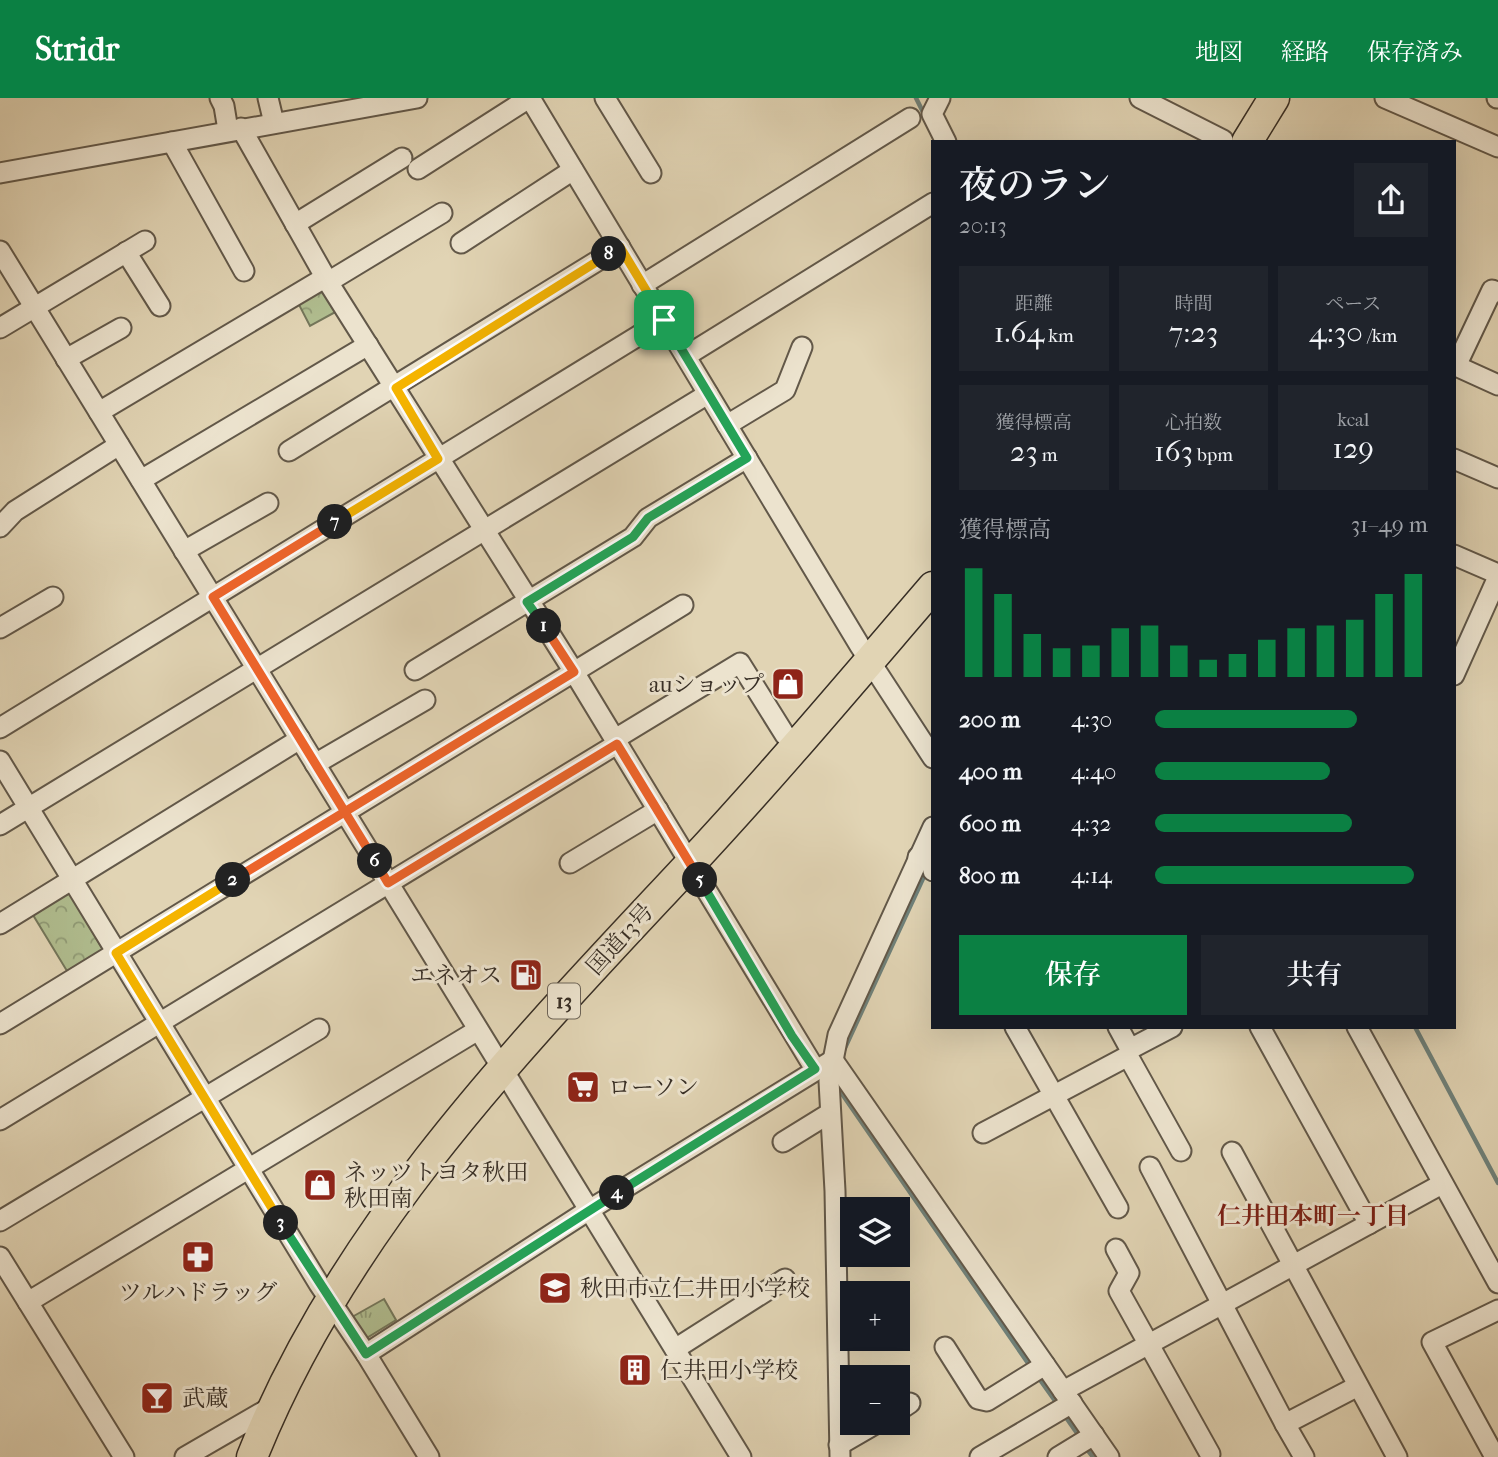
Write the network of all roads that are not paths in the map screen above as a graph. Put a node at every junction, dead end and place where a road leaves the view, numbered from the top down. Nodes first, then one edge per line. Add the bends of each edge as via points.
1 (220, 98) edge
2 (268, 98) edge
3 (417, 98) edge
4 (529, 98) edge
5 (605, 98) edge
6 (940, 98) edge
7 (1140, 98) edge
8 (1274, 98) edge
9 (1282, 98) edge
10 (1385, 98) edge
11 (367, 102) edge
12 (1423, 106) edge
13 (910, 118) dead end
14 (274, 123) junction
15 (234, 129) junction
16 (945, 140) edge
17 (1233, 140) edge
18 (1236, 140) edge
19 (1265, 140) edge
20 (172, 142) junction
21 (1498, 147) edge
22 (573, 170) junction
23 (0, 173) edge
24 (651, 173) dead end
25 (931, 204) edge
26 (442, 213) dead end
27 (295, 224) junction
28 (145, 241) dead end
29 (461, 243) dead end
30 (620, 247) junction
31 (0, 251) edge
32 (126, 252) junction
33 (244, 271) dead end
34 (327, 279) junction
35 (642, 285) junction
36 (1498, 292) edge
37 (160, 306) dead end
38 (34, 307) junction
39 (664, 320) junction
40 (0, 328) edge
41 (121, 328) dead end
42 (368, 345) junction
43 (802, 347) dead end
44 (685, 356) junction
45 (66, 359) junction
46 (1456, 363) edge
47 (1456, 365) edge
48 (1498, 385) edge
49 (396, 388) junction
50 (708, 394) junction
51 (99, 412) junction
52 (727, 425) junction
53 (119, 445) junction
54 (289, 451) dead end
55 (747, 458) junction
56 (438, 459) junction
57 (1456, 459) edge
58 (1498, 478) edge
59 (141, 480) junction
60 (268, 503) dead end
61 (0, 527) edge
62 (482, 529) junction
63 (184, 551) junction
64 (1456, 556) edge
65 (1498, 575) edge
66 (931, 589) edge
67 (53, 597) dead end
68 (213, 597) junction
69 (527, 602) junction
70 (683, 605) dead end
71 (0, 628) edge
72 (1458, 655) edge
73 (869, 661) junction
74 (256, 669) junction
75 (415, 670) dead end
76 (574, 672) junction
77 (425, 700) dead end
78 (0, 728) edge
79 (300, 739) junction
80 (616, 741) junction
81 (796, 745) junction
82 (931, 755) edge
83 (0, 761) edge
84 (315, 764) junction
85 (28, 807) junction
86 (658, 810) junction
87 (344, 812) junction
88 (0, 825) edge
89 (931, 841) edge
90 (928, 861) edge
91 (570, 863) dead end
92 (690, 863) junction
93 (73, 880) junction
94 (388, 883) junction
95 (0, 924) edge
96 (116, 953) junction
97 (159, 1023) junction
98 (0, 1024) edge
99 (319, 1029) dead end
100 (1016, 1029) edge
101 (1119, 1029) edge
102 (1169, 1029) edge
103 (1260, 1029) edge
104 (1358, 1029) edge
105 (478, 1030) junction
106 (1129, 1052) junction
107 (833, 1060) junction
108 (815, 1069) junction
109 (502, 1070) junction
110 (1054, 1096) junction
111 (205, 1097) junction
112 (830, 1113) junction
113 (0, 1121) edge
114 (983, 1133) dead end
115 (783, 1142) dead end
116 (1181, 1151) dead end
117 (1232, 1152) dead end
118 (247, 1167) junction
119 (1150, 1167) dead end
120 (1442, 1184) junction
121 (1118, 1208) dead end
122 (589, 1210) junction
123 (0, 1221) edge
124 (1369, 1224) junction
125 (1116, 1249) dead end
126 (0, 1257) edge
127 (1292, 1266) junction
128 (785, 1279) dead end
129 (1498, 1283) edge
130 (329, 1300) junction
131 (28, 1302) junction
132 (1220, 1306) junction
133 (1498, 1310) edge
134 (1149, 1344) junction
135 (945, 1347) dead end
136 (675, 1349) junction
137 (366, 1354) junction
138 (1045, 1365) junction
139 (1358, 1386) junction
140 (1068, 1397) junction
141 (273, 1406) junction
142 (1285, 1424) junction
143 (861, 1435) edge
144 (1094, 1435) junction
145 (839, 1451) edge
146 (1210, 1454) dead end
147 (1491, 1456) edge
148 (124, 1457) edge
149 (186, 1457) edge
150 (253, 1457) edge
151 (429, 1457) edge
152 (741, 1457) edge
153 (980, 1457) edge
154 (1058, 1457) edge
155 (1109, 1457) edge
156 (1304, 1457) edge
157 (1397, 1457) edge

1 - 15 street
2 - 14 street
3 - 11 street
4 - 22 street
4 - 27 street
5 - 24 street
6 - 16 street via 932,114
7 - 17 street
8 - 18 highway
9 - 19 street
10 - 12 street
11 - 14 street
12 - 21 street
13 - 35 street
14 - 15 street
15 - 20 street
15 - 27 street
20 - 23 street
20 - 33 street
22 - 29 street
22 - 30 street
25 - 44 street
26 - 34 street
27 - 34 street
28 - 32 street
30 - 35 street
30 - 49 street
31 - 38 street
32 - 37 street
32 - 38 street
34 - 42 street
34 - 51 street
35 - 39 street
36 - 46 street via 1492,290
38 - 40 street
38 - 45 street
39 - 44 street
39 - 56 street
41 - 45 street
42 - 49 street
42 - 59 street
43 - 52 street via 785,390
44 - 50 street
45 - 51 street
47 - 48 street
49 - 54 street
49 - 56 street
50 - 52 street
50 - 62 street
51 - 53 street
52 - 55 street
53 - 59 street
53 - 61 street via 15,510
55 - 69 street via 648,518 633,537
55 - 73 street
56 - 62 street
56 - 68 street
57 - 58 street
59 - 63 street
60 - 63 street
62 - 69 street
62 - 74 street
63 - 68 street
64 - 65 street
65 - 72 street
66 - 73 highway, 国道13号 / 13
67 - 71 street
68 - 74 street
68 - 78 street
69 - 75 street
69 - 76 street
70 - 76 street
73 - 81 highway, 国道13号 / 13
73 - 82 street
74 - 79 street
74 - 85 street
76 - 80 street
76 - 87 street
77 - 84 street
79 - 84 street
79 - 93 street
80 - 81 street via 740,663
80 - 86 street
80 - 94 street
81 - 92 highway, 国道13号 / 13
83 - 85 street
84 - 87 street
85 - 88 street
85 - 93 street
86 - 91 street
86 - 92 street
87 - 94 street
87 - 96 street
89 - 90 street
90 - 107 street via 838,1035
92 - 108 street
92 - 109 highway, 国道13号 / 13
93 - 95 street
93 - 96 street
94 - 97 street
94 - 105 street
96 - 97 street
96 - 98 street
97 - 111 street
97 - 113 street
99 - 111 street
100 - 110 street
101 - 106 street
102 - 106 street
103 - 124 street
104 - 120 street
105 - 109 street
105 - 118 street
106 - 110 street
106 - 116 street
107 - 108 street
107 - 112 street
107 - 138 street
108 - 122 street
109 - 122 street
109 - 130 highway, 国道13号 / 13 via 394,1200
110 - 114 street
110 - 121 street
111 - 118 street
111 - 123 street
112 - 115 street
112 - 145 street
117 - 127 street
118 - 130 street
118 - 131 street
119 - 132 street
120 - 124 street
120 - 129 street
122 - 136 street
122 - 137 street
124 - 127 street
125 - 134 street via 1129,1273 1119,1291
126 - 131 street
127 - 132 street
127 - 139 street
128 - 136 street
130 - 137 street
130 - 141 highway, 国道13号 / 13
131 - 148 street
132 - 134 street
132 - 142 street
133 - 147 street via 1432,1342
134 - 140 street
134 - 146 street
135 - 138 street via 978,1399 987,1401
136 - 152 street
137 - 151 street
138 - 140 street
139 - 142 street
139 - 157 street
140 - 144 street
140 - 153 street
141 - 149 street
141 - 150 highway, 国道13号 / 13
142 - 156 street
143 - 145 street
144 - 154 street
144 - 155 street

